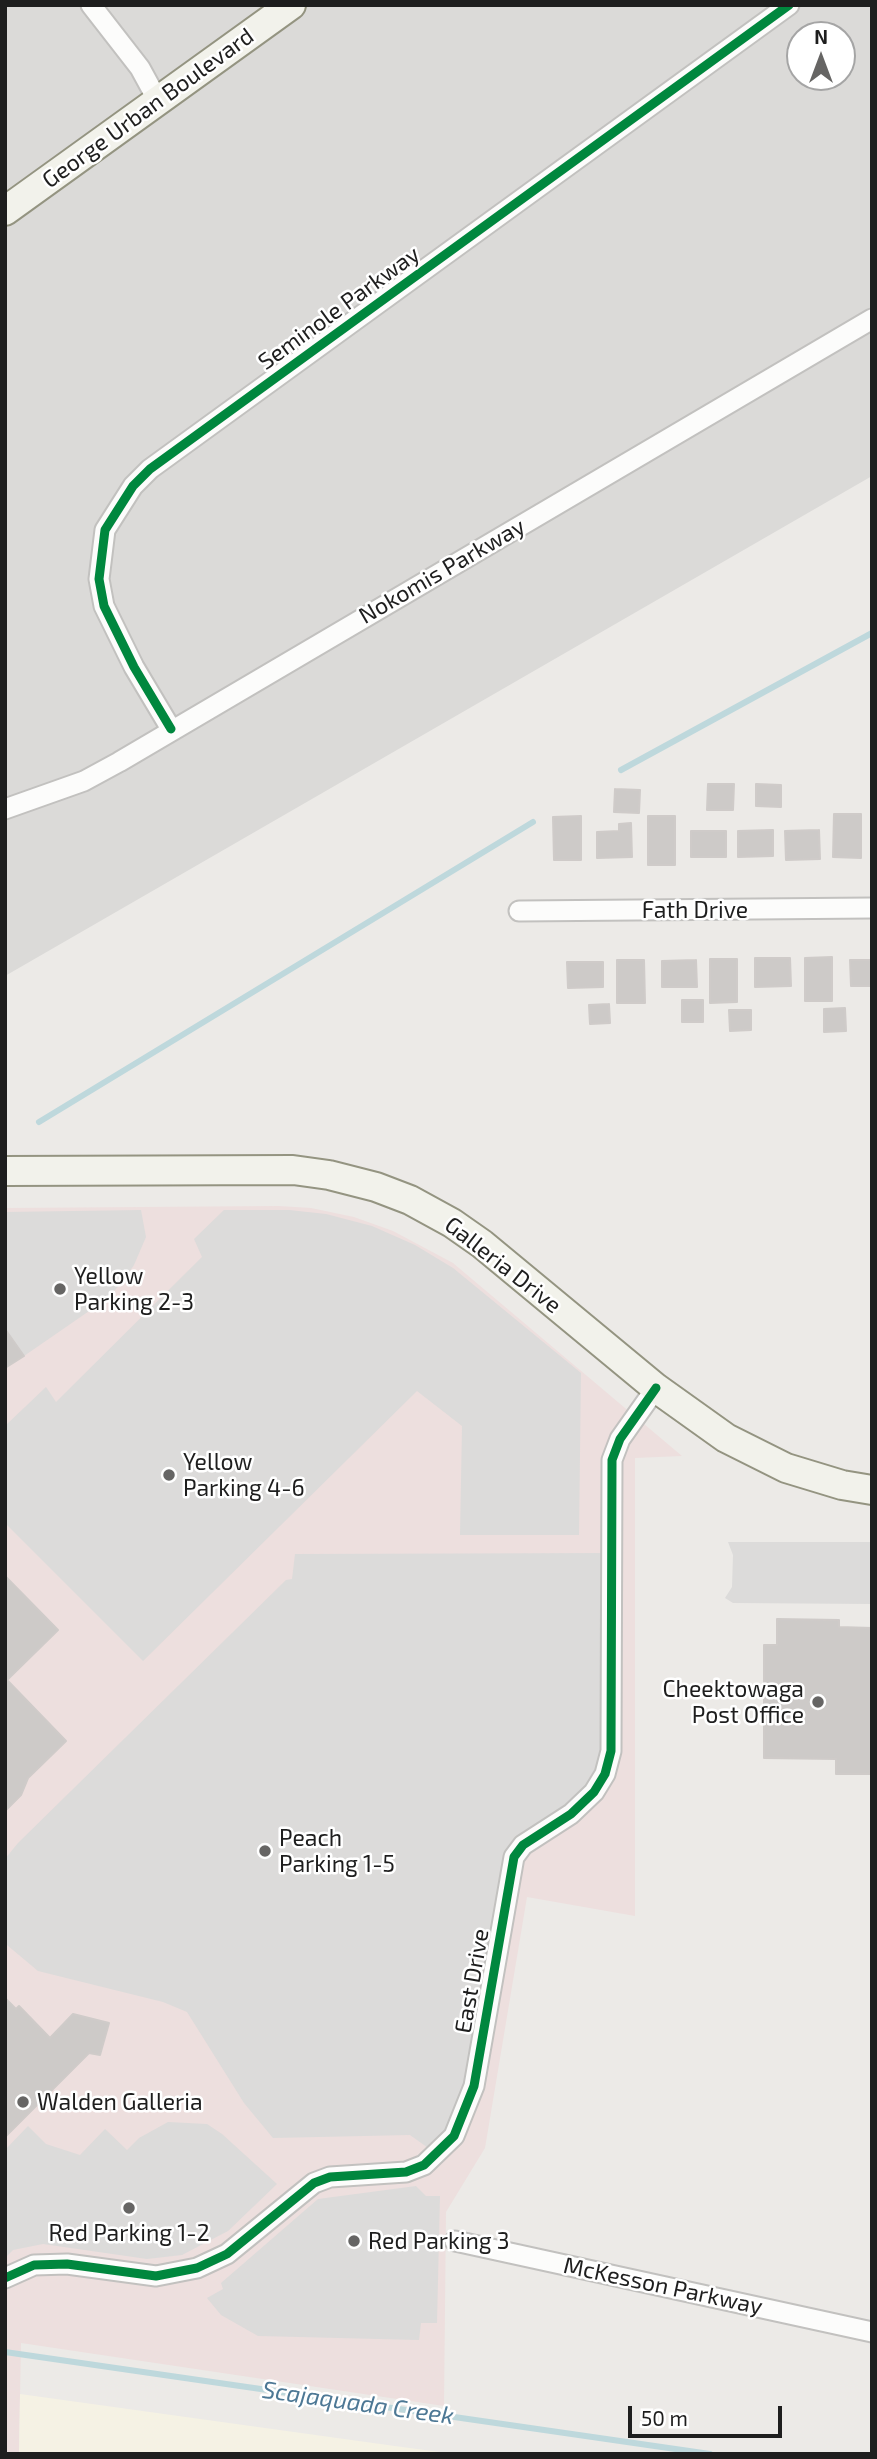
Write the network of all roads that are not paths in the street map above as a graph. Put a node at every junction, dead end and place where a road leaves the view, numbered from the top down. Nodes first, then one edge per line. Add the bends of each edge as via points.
1 (91, 5) edge
2 (291, 5) edge
3 (785, 6) edge
4 (158, 101) junction
5 (5, 211) edge
6 (872, 319) edge
7 (171, 729) junction
8 (5, 809) edge
9 (872, 908) edge
10 (519, 911) dead end
11 (5, 1171) edge
12 (656, 1388) junction
13 (872, 1490) edge
14 (455, 2241) dead end
15 (5, 2278) edge
16 (872, 2332) edge

1 - 4 street via 140,68
2 - 4 street, George Urban Boulevard
3 - 7 street, Seminole Parkway via 150,469 133,486 105,530 99,579 104,606
4 - 5 street, George Urban Boulevard
6 - 7 street, Nokomis Parkway
7 - 8 street, Nokomis Parkway via 84,781
9 - 10 street, Fath Drive
11 - 12 street, Galleria Drive via 293,1170 376,1187 410,1200 462,1230
12 - 13 street, Galleria Drive via 759,1457 815,1478
12 - 15 street, East Drive via 620,1439 612,1460 611,1752 594,1792 580,1807 523,1844 514,1857 474,2086 454,2136 424,2165 405,2172 330,2177 314,2183 227,2254 197,2269 156,2276 67,2264 34,2265
14 - 16 street, McKesson Parkway

